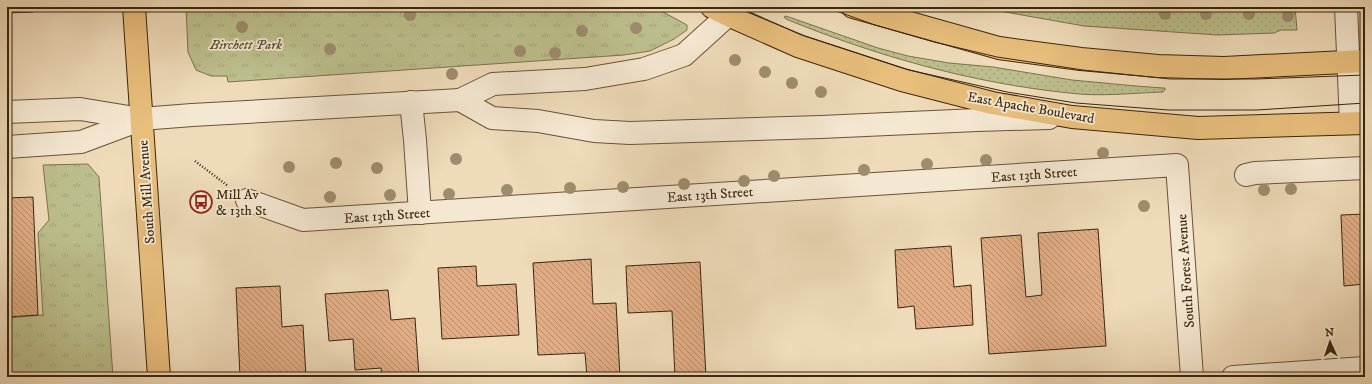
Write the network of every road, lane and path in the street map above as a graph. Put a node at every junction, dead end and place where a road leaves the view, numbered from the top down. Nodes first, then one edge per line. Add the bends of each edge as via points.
1 (134, 7) edge
2 (853, 7) edge
3 (1346, 7) edge
4 (726, 10) edge
5 (1357, 61) edge
6 (460, 100) junction
7 (411, 102) junction
8 (7, 112) edge
9 (1072, 117) junction
10 (141, 119) junction
11 (1358, 123) edge
12 (7, 147) edge
13 (195, 161) dead end
14 (1177, 165) joint
15 (1365, 168) edge
16 (1246, 175) dead end
17 (247, 200) joint
18 (420, 213) junction
19 (1365, 368) edge
20 (159, 377) edge
21 (1192, 377) edge
22 (1233, 377) edge

1 - 10 main road, South Mill Avenue
2 - 5 main road via 999,48 1081,59 1158,66 1224,68
3 - 5 street
4 - 6 street via 684,55 644,69 585,79 493,84
4 - 9 main road, East Apache Boulevard via 798,46 902,80 992,103
5 - 11 street
6 - 7 street
6 - 9 street via 492,118 630,133
7 - 10 street
7 - 18 street
8 - 10 street via 80,109
9 - 11 main road, East Apache Boulevard via 1198,128
10 - 12 street via 81,142
10 - 20 main road, South Mill Avenue
13 - 17 path
14 - 18 street, East 13th Street
14 - 21 street, South Forest Avenue
15 - 16 street
17 - 18 street, East 13th Street via 303,220
19 - 22 street

